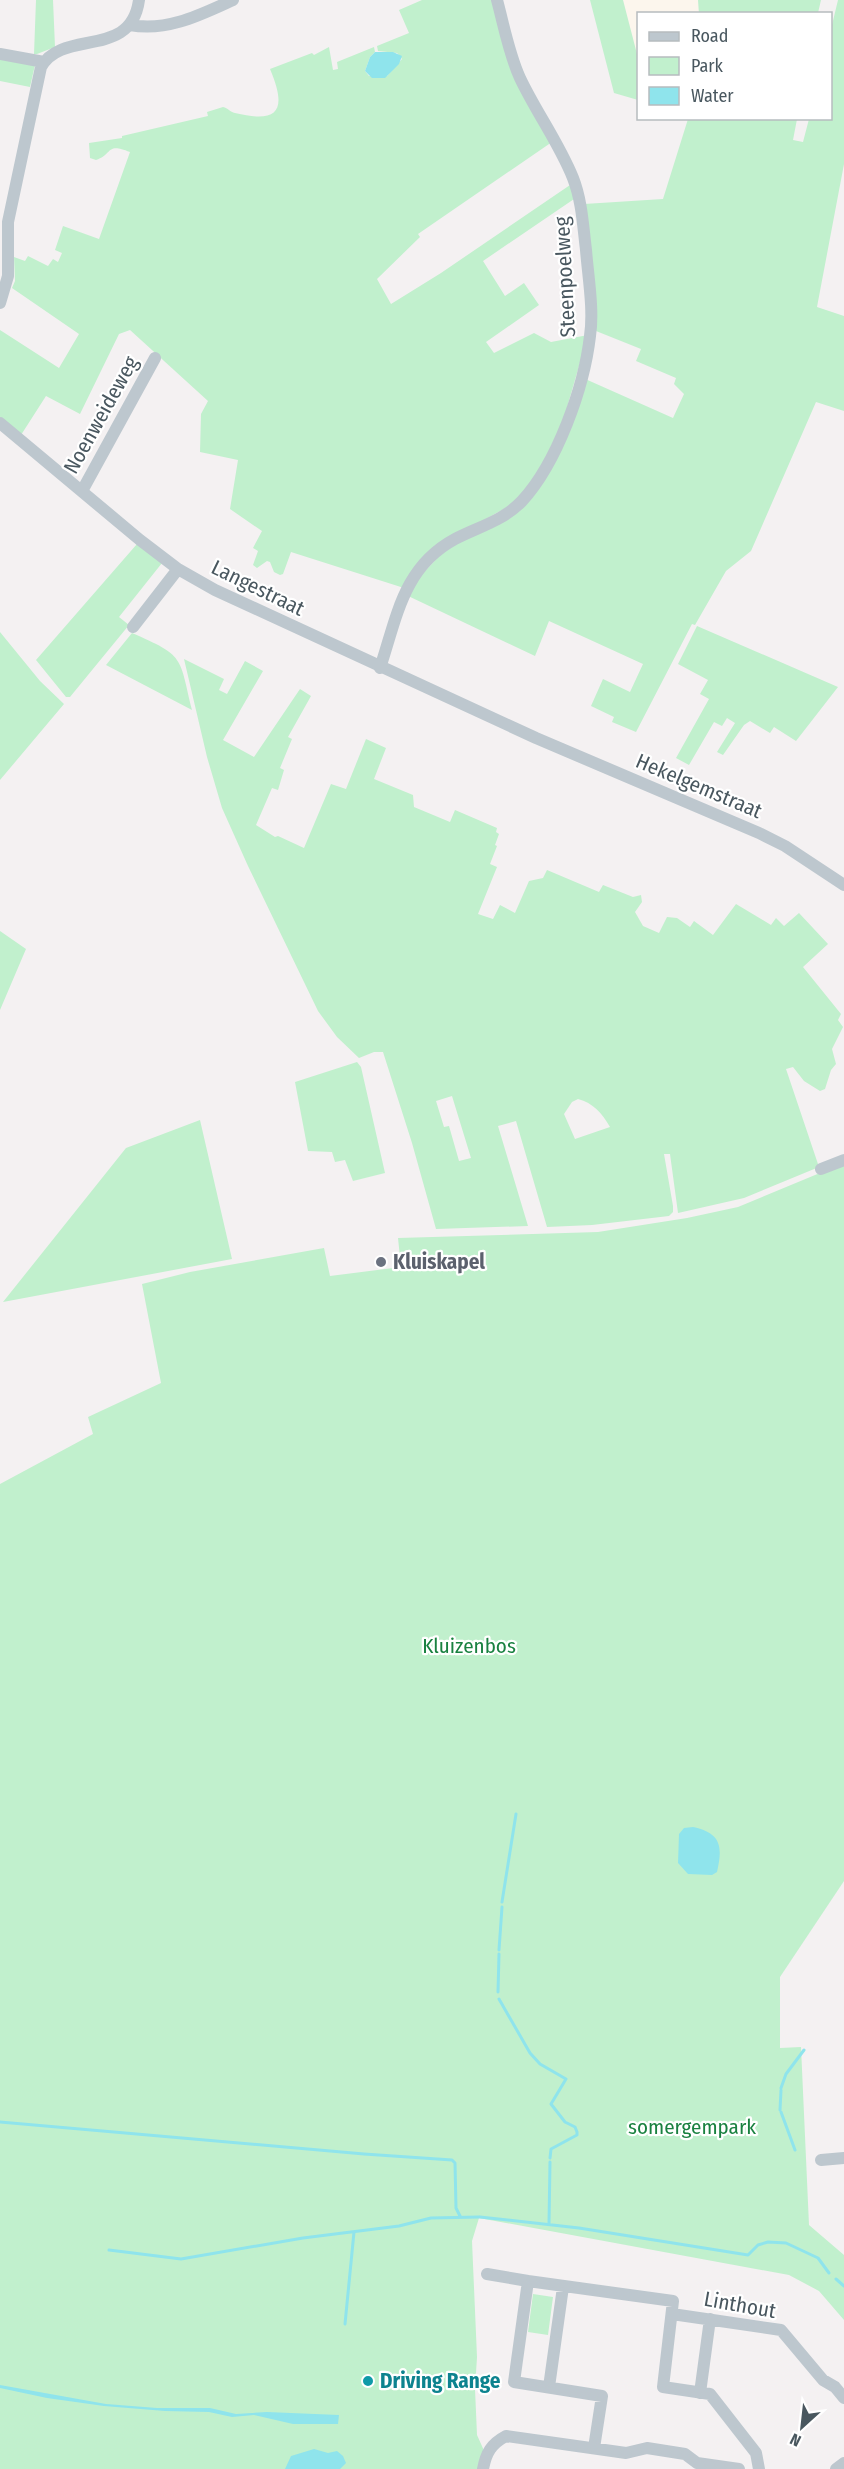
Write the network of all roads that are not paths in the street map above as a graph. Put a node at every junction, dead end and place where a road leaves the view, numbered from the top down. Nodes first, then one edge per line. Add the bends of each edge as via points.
1 (139, 0) edge
2 (233, 0) edge
3 (497, 0) edge
4 (130, 25) junction
5 (0, 54) edge
6 (44, 62) junction
7 (0, 303) edge
8 (155, 358) dead end
9 (0, 423) edge
10 (82, 491) junction
11 (178, 569) junction
12 (133, 627) dead end
13 (380, 668) junction
14 (531, 736) joint
15 (844, 885) edge
16 (844, 1160) edge
17 (821, 1169) dead end
18 (844, 2158) edge
19 (821, 2160) dead end
20 (487, 2274) dead end
21 (528, 2282) junction
22 (563, 2287) junction
23 (672, 2314) junction
24 (710, 2319) junction
25 (549, 2387) junction
26 (700, 2393) junction
27 (844, 2398) edge
28 (594, 2448) junction
29 (844, 2463) edge
30 (483, 2469) edge
31 (739, 2469) edge
32 (759, 2469) edge
33 (836, 2469) edge

1 - 4 street
2 - 4 street via 166,26
3 - 13 street, Steenpoelweg via 519,76 566,162 578,193 591,334 570,415 554,455 521,502 508,513 454,540 418,569 406,589
4 - 6 street via 117,35 58,52
5 - 6 street
6 - 7 street via 8,222 8,276
8 - 10 street, Noenweideweg
9 - 10 street, Langestraat
10 - 11 street, Langestraat
11 - 12 street
11 - 13 street, Langestraat
13 - 14 street, Langestraat
14 - 15 street, Hekelgemstraat via 759,833
16 - 17 street
18 - 19 street
20 - 21 street, Linthout
21 - 22 street, Linthout
21 - 25 street via 514,2382
22 - 23 street, Linthout via 673,2301
22 - 25 street
23 - 24 street, Linthout
23 - 26 street, Linthout via 663,2387
24 - 26 street
24 - 27 street, Linthout via 781,2330
25 - 28 street via 602,2396
26 - 32 street, Linthout via 710,2394 756,2453
28 - 30 street via 506,2436 486,2454
28 - 31 street via 626,2453 647,2448 685,2454 697,2463
29 - 33 street

